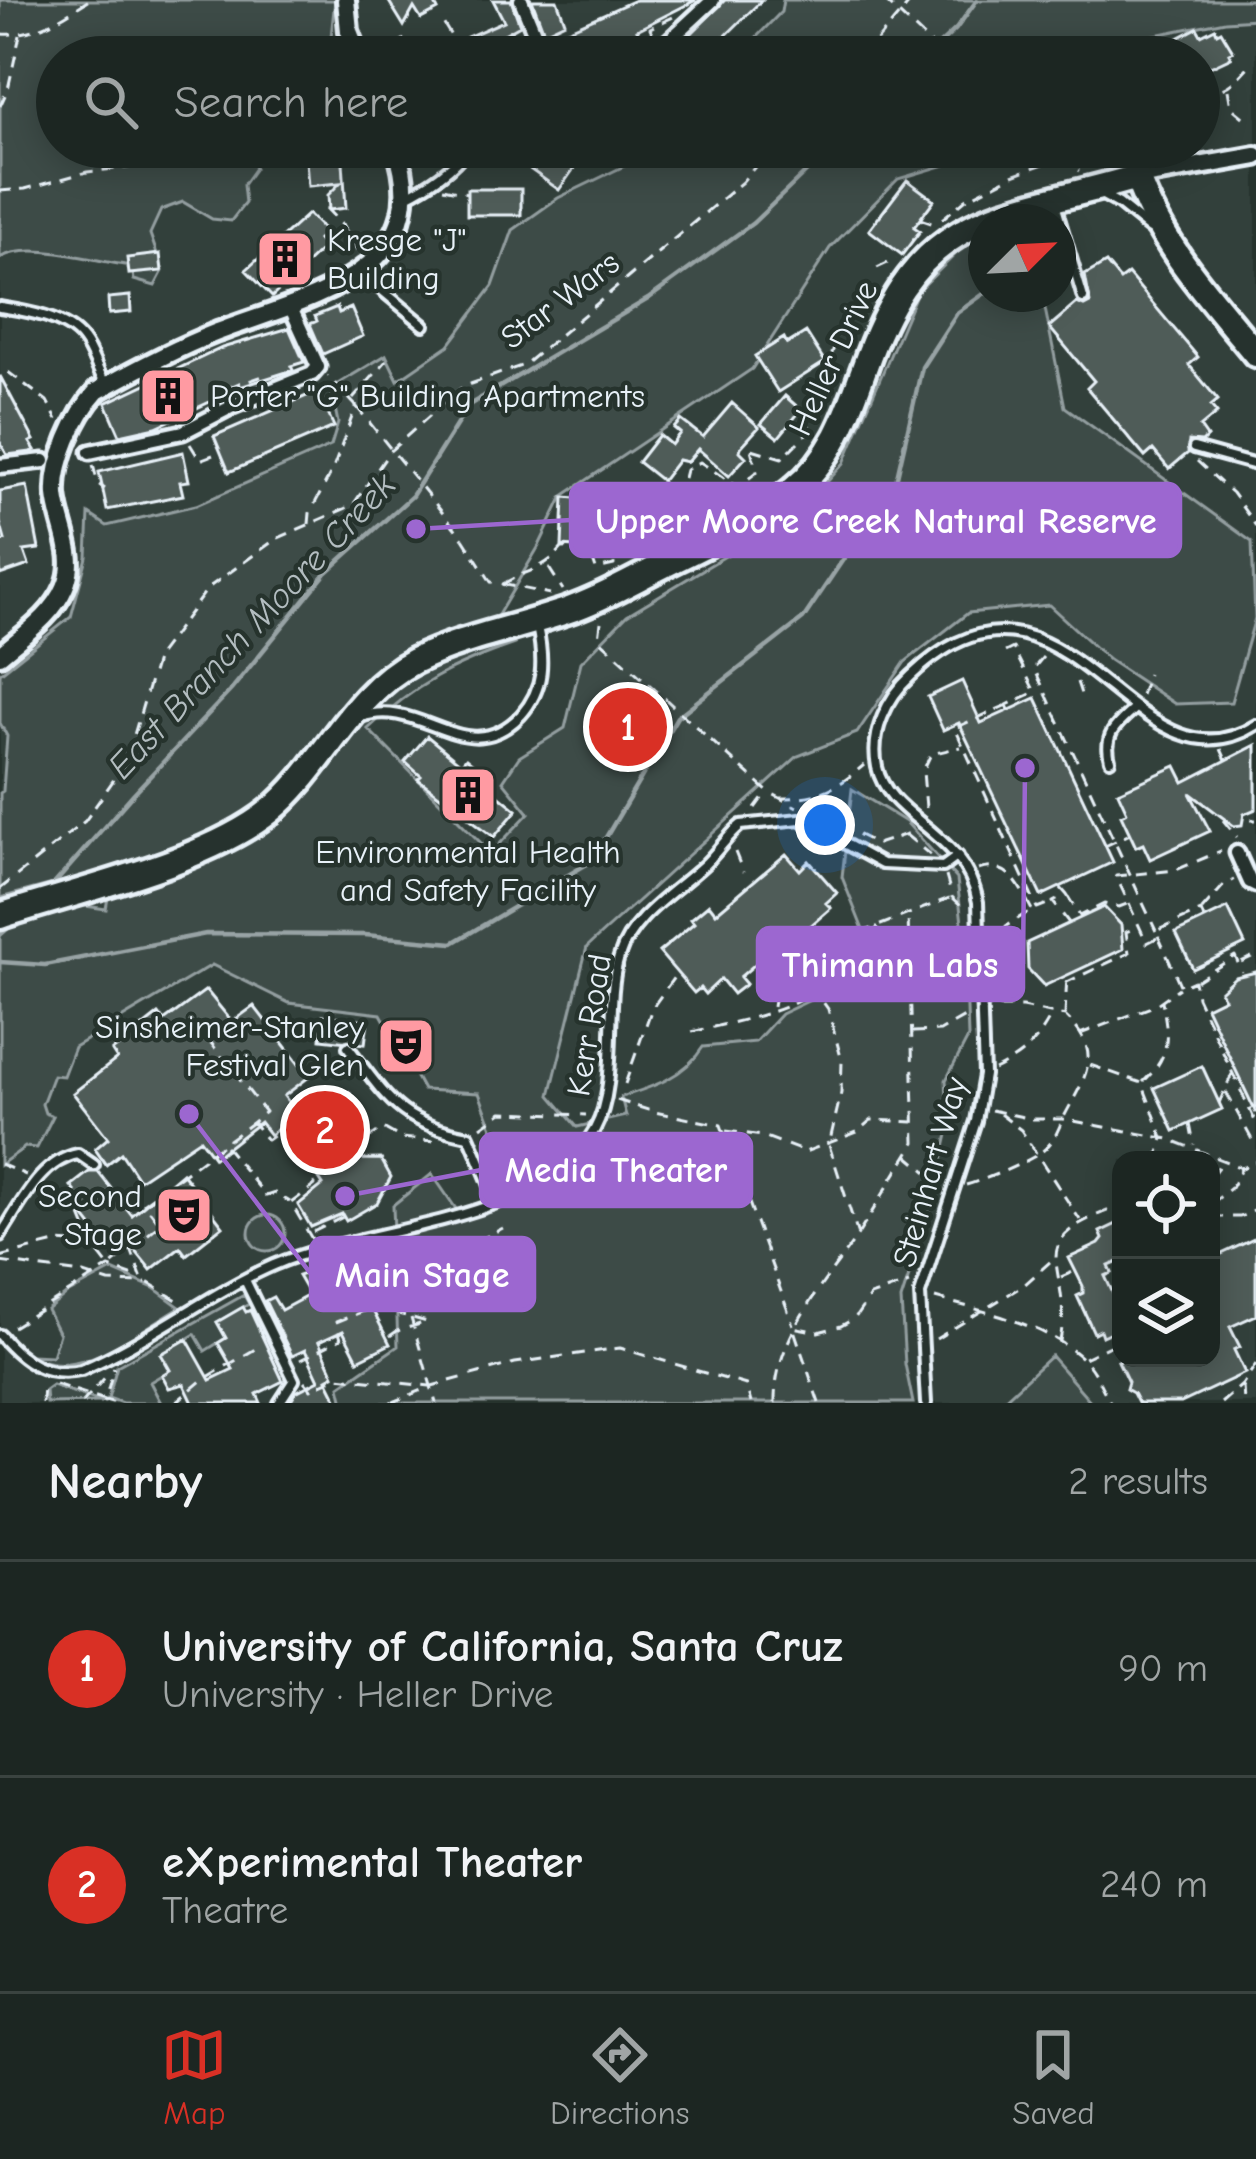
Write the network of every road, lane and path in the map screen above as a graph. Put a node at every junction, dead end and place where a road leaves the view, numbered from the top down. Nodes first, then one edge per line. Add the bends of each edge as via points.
1 (89, 0) edge
2 (346, 0) edge
3 (521, 0) edge
4 (712, 0) edge
5 (884, 0) edge
6 (911, 0) edge
7 (440, 18) dead end
8 (0, 34) edge
9 (20, 35) junction
10 (352, 36) edge
11 (450, 36) edge
12 (533, 36) edge
13 (674, 36) edge
14 (881, 36) edge
15 (923, 36) edge
16 (1250, 64) dead end
17 (1227, 88) junction
18 (1220, 90) edge
19 (0, 106) edge
20 (1248, 121) dead end
21 (1256, 156) edge
22 (1220, 162) edge
23 (125, 168) edge
24 (401, 168) edge
25 (450, 168) edge
26 (752, 168) edge
27 (1036, 168) edge
28 (1068, 168) edge
29 (1188, 168) edge
30 (1137, 177) junction
31 (1086, 181) junction
32 (429, 184) junction
33 (0, 190) edge
34 (467, 193) dead end
35 (404, 197) junction
36 (1053, 200) junction
37 (326, 208) dead end
38 (920, 219) dead end
39 (935, 225) junction
40 (922, 234) dead end
41 (1174, 250) junction
42 (903, 259) dead end
43 (877, 268) dead end
44 (366, 269) junction
45 (1083, 298) dead end
46 (0, 307) edge
47 (291, 308) junction
48 (424, 326) dead end
49 (840, 328) dead end
50 (1256, 354) edge
51 (387, 360) dead end
52 (318, 367) junction
53 (8, 372) dead end
54 (262, 376) dead end
55 (242, 383) dead end
56 (106, 386) junction
57 (353, 398) junction
58 (356, 406) junction
59 (183, 432) junction
60 (1191, 451) joint
61 (90, 452) joint
62 (213, 455) dead end
63 (63, 456) junction
64 (44, 461) dead end
65 (1256, 465) edge
66 (0, 466) edge
67 (105, 489) dead end
68 (309, 524) junction
69 (1256, 526) edge
70 (548, 566) junction
71 (503, 584) junction
72 (536, 621) junction
73 (600, 625) dead end
74 (1048, 651) dead end
75 (1005, 652) dead end
76 (0, 655) edge
77 (1148, 674) dead end
78 (1077, 682) dead end
79 (1082, 697) dead end
80 (1137, 704) junction
81 (348, 721) junction
82 (1256, 724) edge
83 (1218, 742) junction
84 (961, 746) junction
85 (1110, 760) dead end
86 (1227, 762) dead end
87 (865, 764) dead end
88 (767, 791) junction
89 (776, 797) junction
90 (755, 808) dead end
91 (803, 810) dead end
92 (927, 816) dead end
93 (1223, 820) dead end
94 (921, 830) dead end
95 (1130, 834) dead end
96 (906, 835) junction
97 (878, 844) dead end
98 (1106, 846) dead end
99 (735, 849) dead end
100 (1219, 851) dead end
101 (1237, 853) joint
102 (958, 856) junction
103 (944, 867) junction
104 (743, 872) dead end
105 (969, 873) junction
106 (1129, 873) junction
107 (1251, 879) edge
108 (1060, 887) dead end
109 (0, 890) edge
110 (1066, 896) junction
111 (1210, 901) junction
112 (1053, 902) junction
113 (1128, 903) junction
114 (1035, 909) junction
115 (1201, 911) junction
116 (1216, 914) dead end
117 (0, 916) edge
118 (908, 916) junction
119 (1204, 919) dead end
120 (1069, 923) dead end
121 (1139, 926) junction
122 (878, 927) junction
123 (1156, 931) junction
124 (850, 937) junction
125 (1159, 938) junction
126 (778, 944) dead end
127 (859, 950) junction
128 (1256, 956) edge
129 (978, 961) junction
130 (795, 962) junction
131 (1238, 963) junction
132 (677, 973) dead end
133 (1242, 973) dead end
134 (1067, 975) dead end
135 (1195, 981) junction
136 (1065, 983) junction
137 (1181, 987) junction
138 (816, 992) junction
139 (1162, 1000) junction
140 (983, 1007) junction
141 (772, 1009) junction
142 (1052, 1015) junction
143 (1065, 1016) junction
144 (914, 1032) junction
145 (692, 1033) dead end
146 (1080, 1034) junction
147 (208, 1039) dead end
148 (348, 1047) dead end
149 (1088, 1064) junction
150 (1232, 1072) junction
151 (984, 1075) junction
152 (1142, 1083) junction
153 (625, 1084) dead end
154 (1226, 1092) junction
155 (614, 1097) dead end
156 (1219, 1103) dead end
157 (980, 1106) junction
158 (998, 1112) junction
159 (594, 1116) dead end
160 (1063, 1119) junction
161 (253, 1122) junction
162 (914, 1122) junction
163 (1256, 1123) edge
164 (1190, 1124) dead end
165 (724, 1131) junction
166 (469, 1136) junction
167 (1163, 1138) junction
168 (224, 1145) junction
169 (830, 1145) junction
170 (1195, 1147) junction
171 (1256, 1147) edge
172 (1159, 1151) edge
173 (1039, 1154) junction
174 (907, 1155) junction
175 (1223, 1161) junction
176 (1256, 1162) edge
177 (0, 1164) edge
178 (94, 1165) dead end
179 (1220, 1165) edge
180 (1242, 1168) junction
181 (312, 1178) junction
182 (38, 1180) junction
183 (955, 1180) junction
184 (1220, 1197) edge
185 (496, 1202) junction
186 (291, 1203) junction
187 (1112, 1210) edge
188 (1256, 1210) edge
189 (1220, 1216) edge
190 (344, 1217) dead end
191 (1081, 1222) junction
192 (503, 1228) dead end
193 (310, 1233) junction
194 (858, 1235) junction
195 (0, 1236) edge
196 (93, 1246) junction
197 (131, 1250) junction
198 (318, 1250) junction
199 (1055, 1258) junction
200 (0, 1259) edge
201 (373, 1260) dead end
202 (438, 1261) junction
203 (404, 1266) junction
204 (109, 1267) junction
205 (1076, 1270) dead end
206 (96, 1276) junction
207 (137, 1277) dead end
208 (1057, 1278) junction
209 (245, 1280) junction
210 (149, 1283) junction
211 (407, 1288) junction
212 (921, 1288) junction
213 (400, 1297) junction
214 (409, 1297) junction
215 (183, 1304) dead end
216 (411, 1308) junction
217 (982, 1311) junction
218 (411, 1317) junction
219 (413, 1326) junction
220 (793, 1327) junction
221 (3, 1332) edge
222 (387, 1338) dead end
223 (274, 1339) junction
224 (1060, 1341) junction
225 (1112, 1346) edge
226 (922, 1353) junction
227 (1082, 1359) junction
228 (1256, 1364) edge
229 (288, 1366) junction
230 (294, 1380) junction
231 (1242, 1385) junction
232 (432, 1386) junction
233 (89, 1395) junction
234 (104, 1402) edge
235 (43, 1403) edge
236 (82, 1403) edge
237 (115, 1403) edge
238 (175, 1403) edge
239 (279, 1403) edge
240 (391, 1403) edge
241 (436, 1403) edge
242 (751, 1403) edge
243 (775, 1403) edge
244 (819, 1403) edge
245 (926, 1403) edge
246 (1112, 1403) edge
247 (1221, 1403) edge
248 (1244, 1403) edge

1 - 9 path
2 - 10 street
3 - 12 street
4 - 13 street
5 - 15 path, bridge
6 - 14 path
7 - 11 path
8 - 9 path
9 - 19 path
16 - 17 path
17 - 18 path
17 - 20 path via 1231,107
21 - 22 street, Heller Drive
23 - 33 path
24 - 35 street
25 - 32 lane
26 - 68 path, Star Wars via 524,365 462,387 390,451 353,505
27 - 39 path via 966,199
28 - 31 path
29 - 30 street, Heller Drive
30 - 31 main road, Heller Drive
30 - 41 main road
31 - 36 main road, Heller Drive
31 - 41 lane
32 - 34 path
32 - 35 lane
35 - 44 street via 390,239
36 - 45 lane
36 - 72 main road, Heller Drive via 969,226 927,255 887,313 832,448 799,485 718,538
37 - 44 path
38 - 39 path
39 - 40 path
41 - 50 main road
42 - 43 path
44 - 47 street
44 - 48 lane
46 - 56 lane via 71,329
47 - 52 street
47 - 56 street via 204,338
49 - 70 path via 807,434 794,450 782,458 752,449 758,472 738,487 700,462 683,482 610,513 614,565 596,569 579,547 562,548
51 - 57 path
52 - 57 path
52 - 59 street
53 - 63 path via 47,401 64,434
54 - 55 path
56 - 63 street via 86,403
57 - 58 path
58 - 68 path
58 - 71 path, bridge via 491,582
59 - 61 street
59 - 62 path via 200,460
60 - 65 lane
60 - 69 path
61 - 67 path
63 - 76 street via 56,499 69,576 56,604
64 - 66 street
68 - 109 path, Star Wars via 208,588 158,657 126,762 85,821
70 - 71 path
70 - 71 path via 563,590
72 - 81 main road, Heller Drive via 409,664
72 - 81 lane via 540,687 495,736 464,737 400,716
73 - 88 path via 599,639
74 - 106 path via 1034,668
75 - 84 path via 1012,649 1035,692 955,728
77 - 80 path
78 - 79 path
80 - 83 lane, Steinhart Way via 1187,737
80 - 85 lane via 1109,734
80 - 102 lane, Steinhart Way via 1052,644 1018,631 972,638 918,669 880,722 876,764 889,793
81 - 117 main road, Heller Drive via 297,785 241,831
82 - 83 lane
83 - 86 path
84 - 92 path via 931,754 922,772
84 - 114 path
87 - 89 path via 820,796
88 - 89 path
88 - 90 path
89 - 91 path
93 - 101 path via 1241,844
94 - 96 path
95 - 98 path, bridge
96 - 97 path
96 - 103 path
99 - 104 path
100 - 106 path via 1176,870
101 - 107 street
102 - 103 lane
102 - 105 lane, Steinhart Way
103 - 118 path via 952,897
103 - 185 lane, Kerr Road via 882,864 800,819 741,825 632,928 617,960 595,1129 564,1169
105 - 114 path via 1005,870
105 - 129 lane, Steinhart Way via 978,902
106 - 113 path via 1116,876
106 - 123 path
107 - 111 path via 1225,884
108 - 110 path
110 - 112 path
110 - 113 path via 1080,916
111 - 115 path
111 - 116 path
112 - 114 path
112 - 120 path
113 - 121 path
114 - 129 path via 1006,926 1004,944
115 - 119 path
115 - 123 path
118 - 122 path
118 - 144 path
121 - 125 path via 1147,943
121 - 136 path via 1126,932 1129,953
122 - 124 path
122 - 127 path
123 - 125 path
124 - 127 path
124 - 130 path via 801,970
125 - 137 path
126 - 130 path
127 - 138 path
128 - 131 path
129 - 140 lane, Steinhart Way
130 - 141 path via 788,968 778,956 766,968 776,987
131 - 133 path
131 - 135 path via 1235,956
132 - 153 path via 652,1008
134 - 136 path
135 - 137 path
135 - 150 path
136 - 143 path
137 - 139 path
138 - 141 path
138 - 169 path via 842,1061
139 - 146 path
139 - 152 path via 1163,1063
140 - 142 path
140 - 144 path via 940,1030
140 - 151 lane, Steinhart Way
141 - 145 path
142 - 143 path
142 - 151 path via 1020,1057
143 - 146 path
144 - 162 path
146 - 149 path
147 - 161 path via 265,1112
148 - 166 lane via 402,1114
149 - 152 path
149 - 160 path
150 - 154 path
150 - 163 path
151 - 157 lane, Steinhart Way
152 - 167 path
154 - 156 path
154 - 171 path
155 - 165 path
157 - 158 path
157 - 183 lane, Steinhart Way
158 - 160 path
158 - 173 path
159 - 166 path via 502,1112
160 - 167 path
160 - 173 path
161 - 168 path
161 - 181 path via 267,1140 284,1128
162 - 169 path via 871,1120
162 - 174 path
164 - 170 path
165 - 169 path via 805,1152
165 - 220 path
166 - 181 path via 439,1142 383,1128
166 - 185 lane
167 - 170 path
167 - 172 path
168 - 186 path via 266,1196
168 - 197 path via 144,1203 160,1224
169 - 194 path
170 - 175 path
173 - 183 path via 968,1185
173 - 191 path
174 - 183 path via 933,1177
174 - 194 path
175 - 179 path
175 - 180 path
176 - 180 path
177 - 182 path
178 - 182 lane via 86,1156 66,1156
180 - 184 path
181 - 186 path via 315,1185
182 - 195 lane
182 - 196 path via 81,1216
183 - 212 lane, Steinhart Way
185 - 198 lane, Kerr Road
186 - 193 path
187 - 191 path
188 - 189 path
190 - 193 path
191 - 199 path via 1062,1235
192 - 202 path
193 - 198 path
194 - 220 path
196 - 200 path via 59,1242
196 - 204 path
197 - 204 path
197 - 210 path
198 - 209 lane, Kerr Road
199 - 208 path
199 - 217 path
200 - 206 path
201 - 203 path
202 - 203 path
202 - 211 path
203 - 211 path
204 - 206 path
204 - 207 path
205 - 208 path
206 - 210 path
206 - 221 path
208 - 224 path via 1065,1316
209 - 221 lane, Kerr Road via 81,1370 45,1372
209 - 223 lane
210 - 215 path
211 - 213 path
211 - 214 path
212 - 217 path
212 - 220 path via 902,1284 870,1296 841,1326
212 - 226 lane, Steinhart Way
213 - 214 path
213 - 229 path via 336,1322 341,1339
214 - 216 path
216 - 218 path
216 - 218 path via 398,1312
217 - 224 path
217 - 226 path
218 - 219 path
218 - 219 path via 427,1322
219 - 222 path
219 - 232 path
220 - 243 path
220 - 244 path
223 - 229 lane
223 - 238 path
224 - 227 path
225 - 227 path
226 - 245 lane, Steinhart Way
227 - 246 path
228 - 231 path
229 - 230 lane
230 - 232 path via 311,1389 336,1377
230 - 239 lane
231 - 247 path
231 - 248 path
232 - 240 path
232 - 241 path
232 - 242 path via 620,1348 746,1385
233 - 234 path
233 - 234 path via 113,1366
233 - 235 path via 43,1381
233 - 236 path
234 - 237 path

